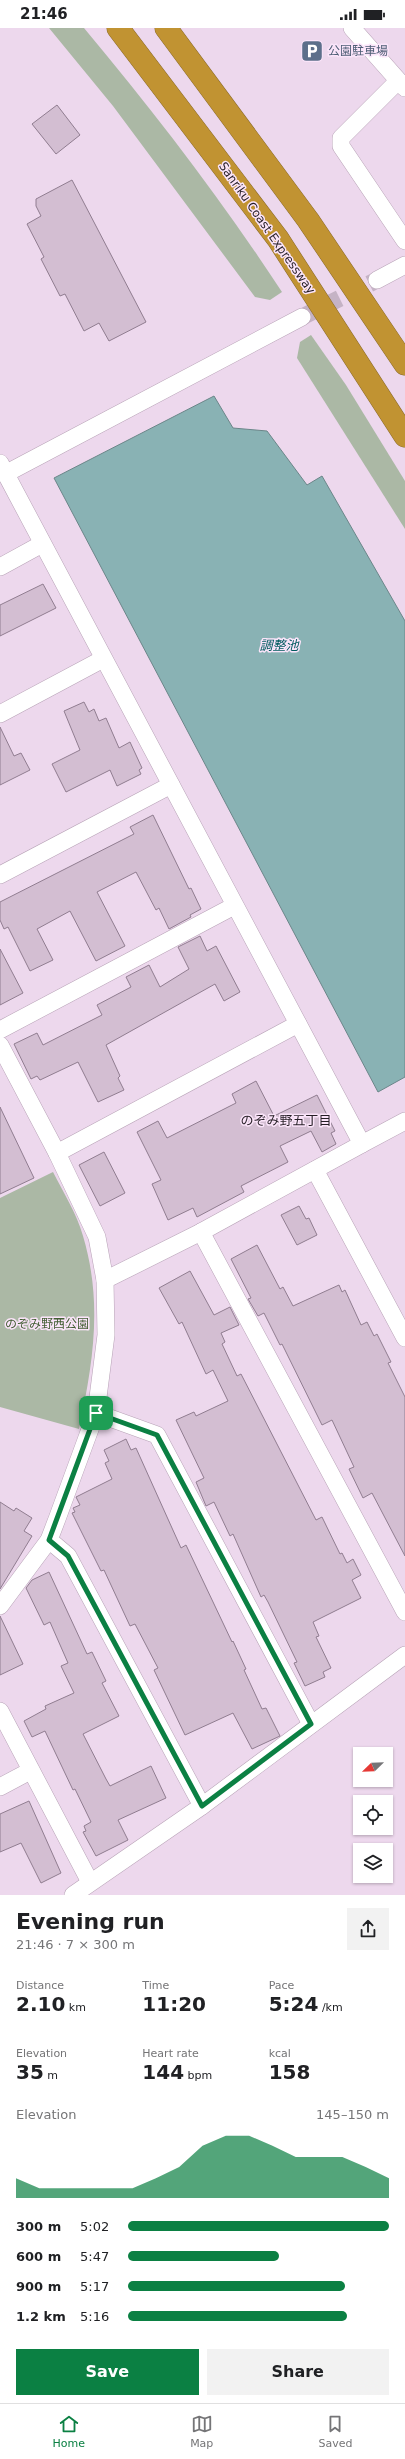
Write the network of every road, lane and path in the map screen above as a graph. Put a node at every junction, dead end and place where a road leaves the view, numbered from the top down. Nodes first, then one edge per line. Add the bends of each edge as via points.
1 (118, 28) edge
2 (166, 28) edge
3 (352, 28) edge
4 (401, 85) edge
5 (405, 241) edge
6 (405, 265) edge
7 (377, 280) tunnel mouth
8 (302, 317) tunnel mouth
9 (405, 364) edge
10 (405, 436) edge
11 (3, 468) edge
12 (42, 544) junction
13 (0, 567) edge
14 (103, 659) junction
15 (0, 714) edge
16 (171, 785) junction
17 (0, 874) edge
18 (234, 906) junction
19 (298, 1024) junction
20 (0, 1030) edge
21 (0, 1045) edge
22 (405, 1121) edge
23 (362, 1144) junction
24 (57, 1152) junction
25 (315, 1170) junction
26 (201, 1232) junction
27 (105, 1280) junction
28 (405, 1338) edge
29 (96, 1413) junction
30 (49, 1540) junction
31 (0, 1606) edge
32 (405, 1612) edge
33 (405, 1655) edge
34 (0, 1711) edge
35 (311, 1724) junction
36 (30, 1771) junction
37 (0, 1787) edge
38 (202, 1806) junction
39 (90, 1882) junction
40 (73, 1895) edge

1 - 10 highway, Sanriku Coast Expressway via 278,239
2 - 9 highway via 308,220
3 - 4 street
4 - 5 street via 341,138 341,146
6 - 7 street
8 - 11 street
11 - 12 street
12 - 13 street
12 - 14 street
14 - 15 street
14 - 16 street
16 - 17 street
16 - 18 street
18 - 19 street
18 - 20 street
19 - 23 street
19 - 24 street
21 - 24 street
22 - 23 street
23 - 25 street
24 - 27 street via 96,1237
25 - 26 street
25 - 28 street
26 - 27 street
26 - 32 street
27 - 29 street via 106,1335
29 - 30 street
29 - 35 street via 157,1435
30 - 31 street
30 - 38 street via 68,1556
33 - 35 street
34 - 36 street
35 - 38 street
36 - 37 street
36 - 39 street
38 - 39 street
39 - 40 street

